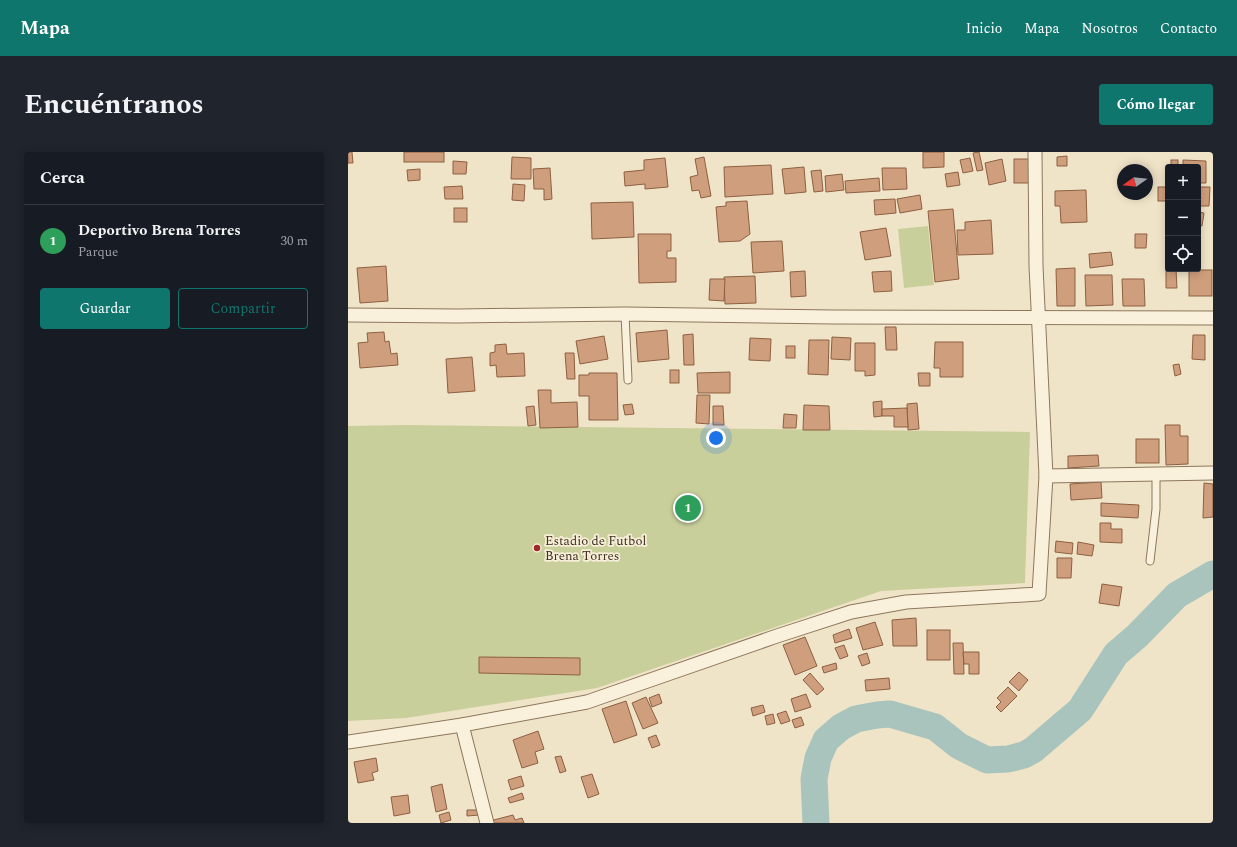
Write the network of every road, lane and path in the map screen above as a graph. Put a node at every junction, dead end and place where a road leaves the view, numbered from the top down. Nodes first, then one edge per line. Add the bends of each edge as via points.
1 (1035, 152) edge
2 (625, 314) junction
3 (348, 315) edge
4 (1039, 318) junction
5 (1213, 318) edge
6 (628, 380) dead end
7 (1213, 473) edge
8 (1156, 474) junction
9 (1046, 476) junction
10 (1150, 561) dead end
11 (462, 725) junction
12 (348, 742) edge
13 (487, 823) edge

1 - 4 street
2 - 3 street
2 - 4 street
2 - 6 lane
4 - 5 street
4 - 9 street
7 - 8 street
8 - 9 street
8 - 10 lane via 1156,509
9 - 11 street via 1039,594 906,602 851,612 587,702
11 - 12 street
11 - 13 street

